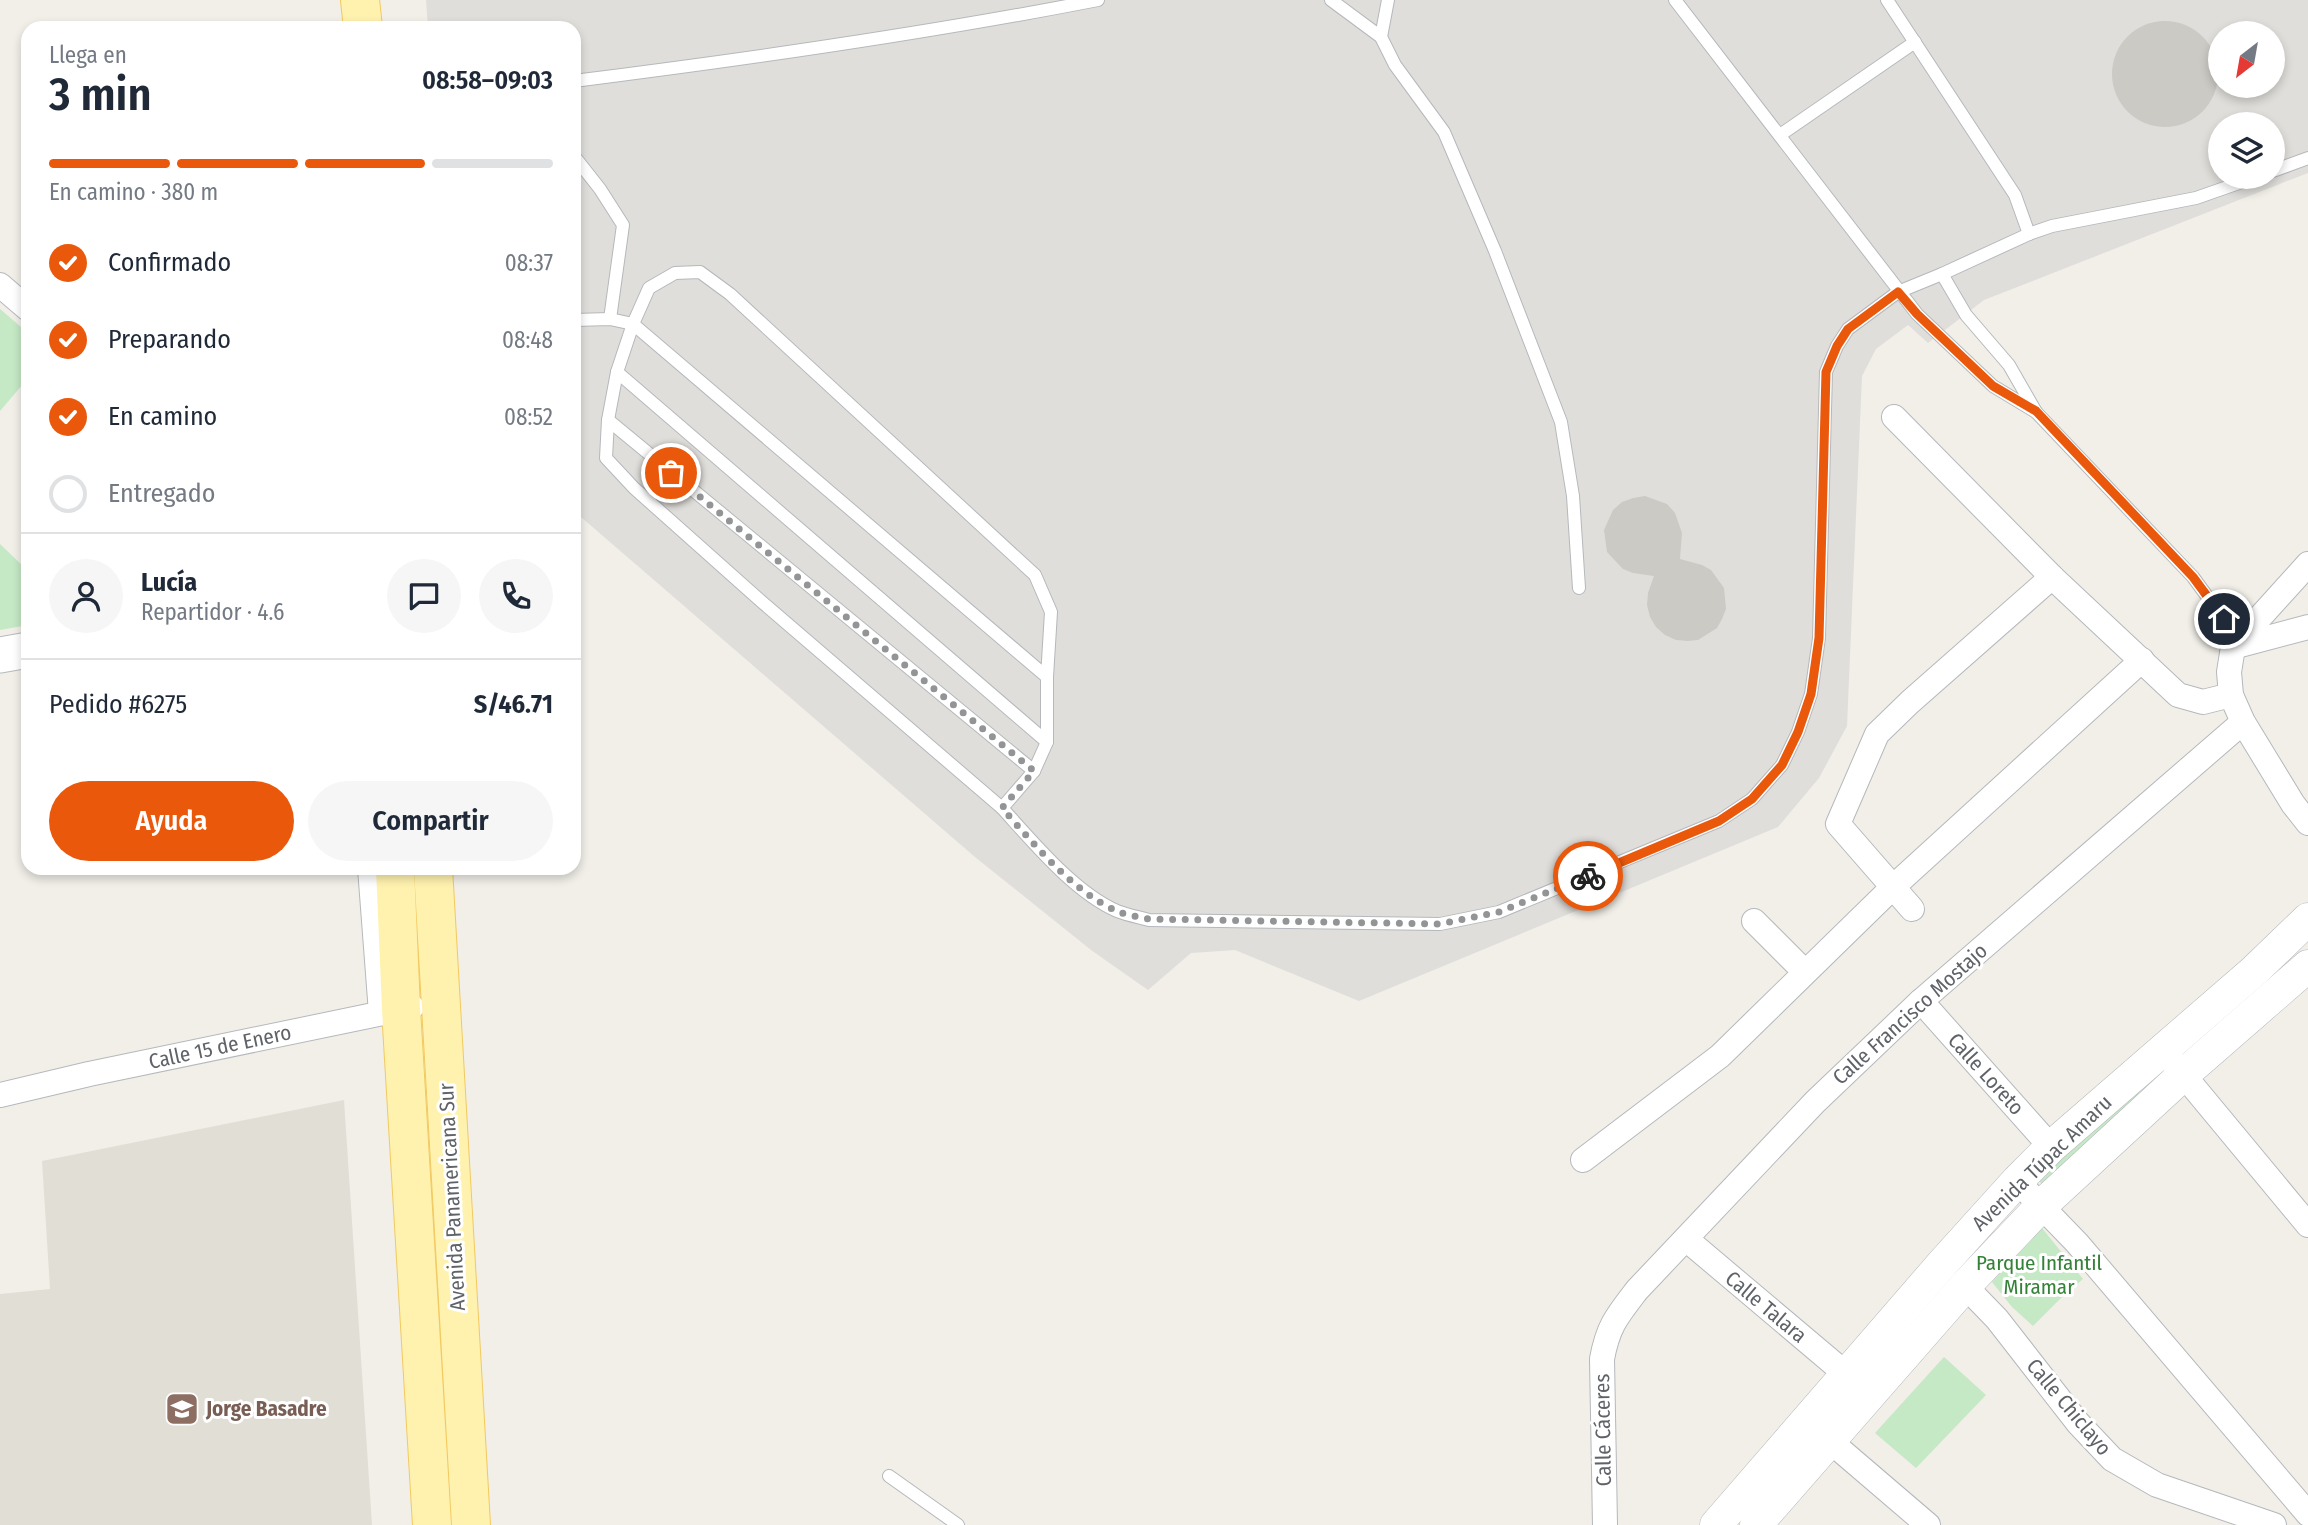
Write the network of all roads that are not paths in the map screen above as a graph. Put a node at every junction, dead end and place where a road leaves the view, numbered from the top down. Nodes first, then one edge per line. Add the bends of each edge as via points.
1 (360, 0) edge
2 (1098, 0) edge
3 (1331, 0) edge
4 (1388, 0) edge
5 (1886, 0) edge
6 (1682, 2) edge
7 (362, 21) edge
8 (1381, 37) junction
9 (1915, 42) junction
10 (581, 80) edge
11 (1780, 135) junction
12 (2308, 158) edge
13 (581, 165) edge
14 (2285, 167) edge
15 (2222, 189) edge
16 (2029, 234) junction
17 (1942, 274) junction
18 (0, 285) edge
19 (1898, 292) junction
20 (21, 303) edge
21 (610, 319) junction
22 (581, 320) edge
23 (633, 324) junction
24 (617, 372) junction
25 (2036, 411) junction
26 (1894, 417) dead end
27 (608, 420) junction
28 (2308, 564) edge
29 (2052, 577) junction
30 (1579, 588) dead end
31 (2308, 627) edge
32 (2236, 644) junction
33 (21, 651) edge
34 (0, 654) edge
35 (2142, 660) junction
36 (1047, 677) junction
37 (2231, 695) junction
38 (2243, 722) junction
39 (1046, 742) junction
40 (1034, 771) junction
41 (1002, 808) junction
42 (2308, 823) edge
43 (371, 875) edge
44 (395, 875) edge
45 (433, 875) edge
46 (1893, 887) junction
47 (1912, 909) dead end
48 (2308, 919) edge
49 (1754, 921) dead end
50 (2308, 966) edge
51 (1805, 972) junction
52 (1921, 1001) junction
53 (441, 1003) junction
54 (391, 1011) junction
55 (2162, 1049) junction
56 (2183, 1075) junction
57 (0, 1095) edge
58 (2052, 1147) junction
59 (1583, 1160) dead end
60 (2017, 1181) junction
61 (2042, 1205) junction
62 (2308, 1224) edge
63 (1686, 1239) junction
64 (1965, 1286) junction
65 (1606, 1335) joint
66 (1846, 1374) junction
67 (1806, 1420) junction
68 (1830, 1441) junction
69 (889, 1476) dead end
70 (2308, 1514) edge
71 (1903, 1517) edge
72 (432, 1525) edge
73 (471, 1525) edge
74 (958, 1525) edge
75 (1605, 1525) edge
76 (1716, 1525) edge
77 (1756, 1525) edge
78 (1928, 1525) edge
79 (2274, 1525) edge

1 - 7 main road
2 - 10 lane via 784,54
3 - 8 lane
4 - 8 lane
5 - 9 lane
6 - 11 lane
8 - 30 lane via 1395,65 1444,132 1561,422 1573,496
9 - 11 lane
9 - 16 lane via 2015,195
11 - 19 lane
12 - 14 lane
13 - 21 lane via 624,225
15 - 16 lane
16 - 17 lane
17 - 19 lane
17 - 25 lane via 1966,315 2009,365
18 - 20 street
19 - 25 lane via 1993,386
19 - 41 lane via 1848,329 1826,372 1819,638 1811,694 1782,765 1752,799 1719,821 1499,912 1440,924 1163,920 1117,911 1084,892
21 - 22 lane
21 - 23 lane
23 - 24 lane
23 - 36 lane
23 - 36 lane via 649,288 676,273 700,272 730,294 1035,575 1051,612
24 - 27 lane
24 - 39 lane
25 - 32 lane via 2193,577
26 - 29 street
27 - 40 lane
27 - 41 lane via 606,458 634,488
28 - 32 street
29 - 35 street
29 - 46 street via 1877,734 1838,824
31 - 32 street
32 - 37 street via 2229,671
33 - 34 main road
35 - 37 street via 2178,695 2203,702
35 - 46 street
36 - 39 lane
37 - 38 street
38 - 42 street
38 - 52 street, Calle Francisco Mostajo
39 - 40 lane
40 - 41 lane
43 - 54 street, Avenida Panamericana Sur
44 - 54 main road, Avenida Panamericana Sur
45 - 53 main road, Avenida Panamericana Sur
46 - 47 street
46 - 51 street
48 - 55 street, Avenida Túpac Amaru
49 - 51 street
50 - 56 street, Avenida Túpac Amaru
51 - 59 street via 1720,1056
52 - 58 street, Calle Loreto
52 - 63 street, Calle Francisco Mostajo via 1815,1102
53 - 54 street, Calle 15 de Enero
53 - 73 main road, Avenida Panamericana Sur
54 - 57 street, Calle 15 de Enero
54 - 72 main road, Avenida Panamericana Sur
55 - 56 street
55 - 58 street, Avenida Túpac Amaru
56 - 61 street, Avenida Túpac Amaru
56 - 62 street
58 - 60 street, Avenida Túpac Amaru
60 - 61 street
60 - 66 street, Avenida Túpac Amaru
61 - 64 street, Avenida Túpac Amaru
61 - 70 street
63 - 65 street, Calle Francisco Mostajo via 1637,1290
63 - 66 street, Calle Talara
64 - 68 street, Avenida Túpac Amaru
64 - 79 street, Calle Chiclayo via 2112,1459 2157,1485
65 - 75 street, Calle Cáceres via 1602,1359
66 - 67 street, Avenida Túpac Amaru
67 - 68 street
67 - 76 street, Avenida Túpac Amaru
68 - 71 street
68 - 77 street, Avenida Túpac Amaru
69 - 74 lane
71 - 78 street

